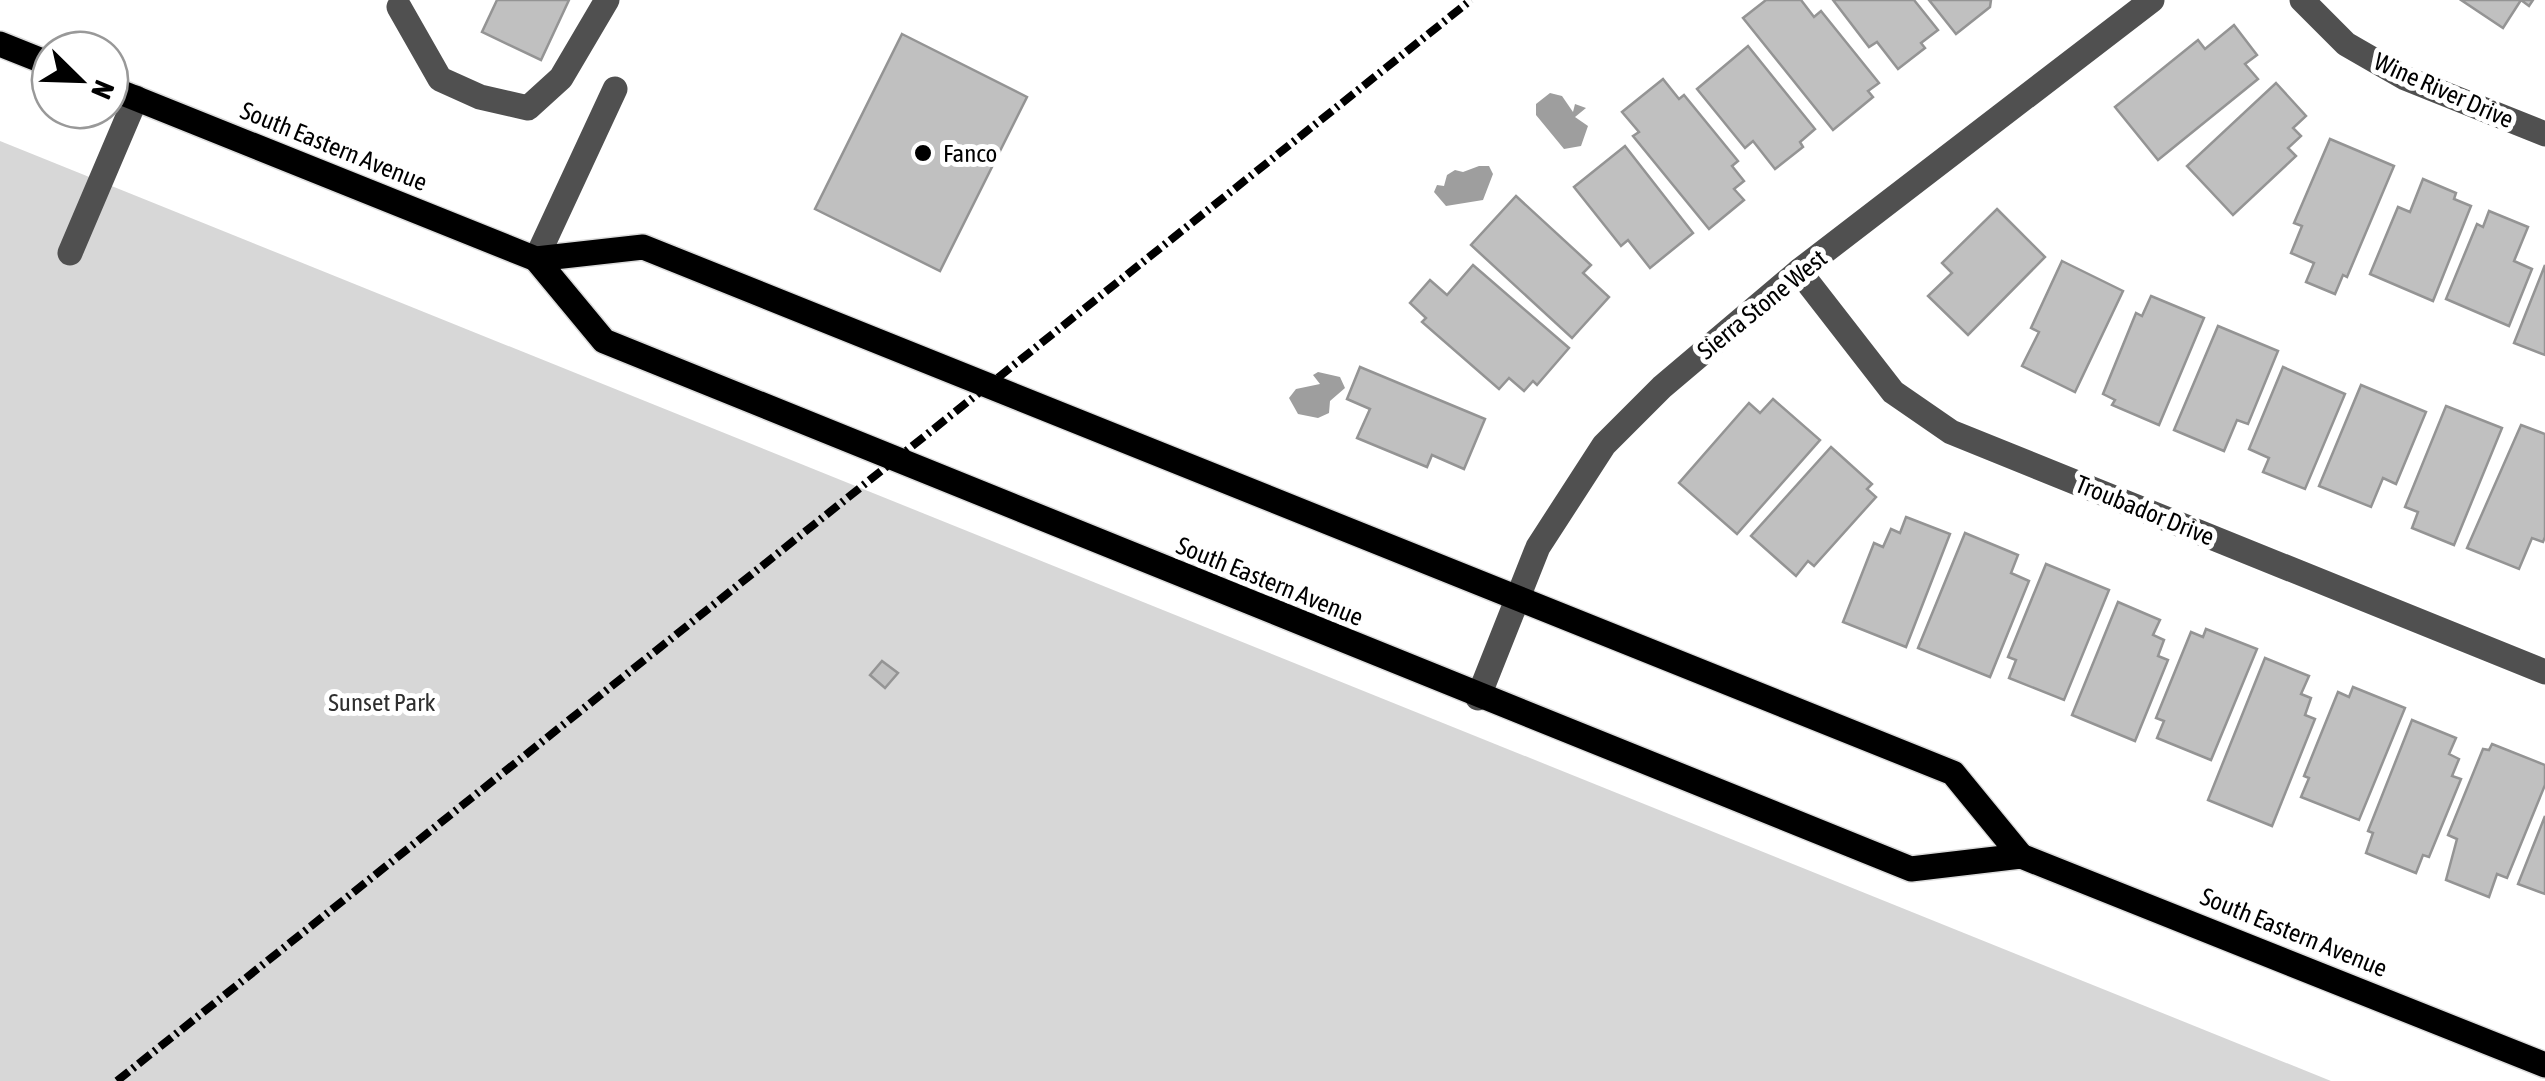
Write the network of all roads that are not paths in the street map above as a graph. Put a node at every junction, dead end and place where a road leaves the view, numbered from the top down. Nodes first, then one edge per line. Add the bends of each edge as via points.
1 (606, 0) edge
2 (2152, 0) edge
3 (2302, 0) edge
4 (400, 7) dead end
5 (0, 44) edge
6 (30, 56) edge
7 (616, 89) dead end
8 (130, 96) edge
9 (136, 98) junction
10 (2545, 134) edge
11 (70, 253) dead end
12 (536, 259) junction
13 (1799, 272) junction
14 (1518, 598) junction
15 (2545, 672) edge
16 (1478, 698) junction
17 (2021, 856) junction
18 (2545, 1064) edge

1 - 4 street via 561,78 528,108 440,79
2 - 13 street, Sierra Stone West
3 - 10 street, Wine River Drive via 2346,44 2406,78
5 - 6 main road
7 - 12 street
8 - 9 main road, South Eastern Avenue
9 - 11 street
9 - 12 main road, South Eastern Avenue
12 - 14 main road, South Eastern Avenue via 643,247
12 - 16 main road, South Eastern Avenue via 604,341
13 - 14 street, Sierra Stone West via 1604,445 1538,547
13 - 15 street, Troubador Drive via 1893,392 1951,432
14 - 16 street, Sierra Stone West
14 - 17 main road, South Eastern Avenue via 1953,773
16 - 17 main road, South Eastern Avenue via 1910,869
17 - 18 main road, South Eastern Avenue

